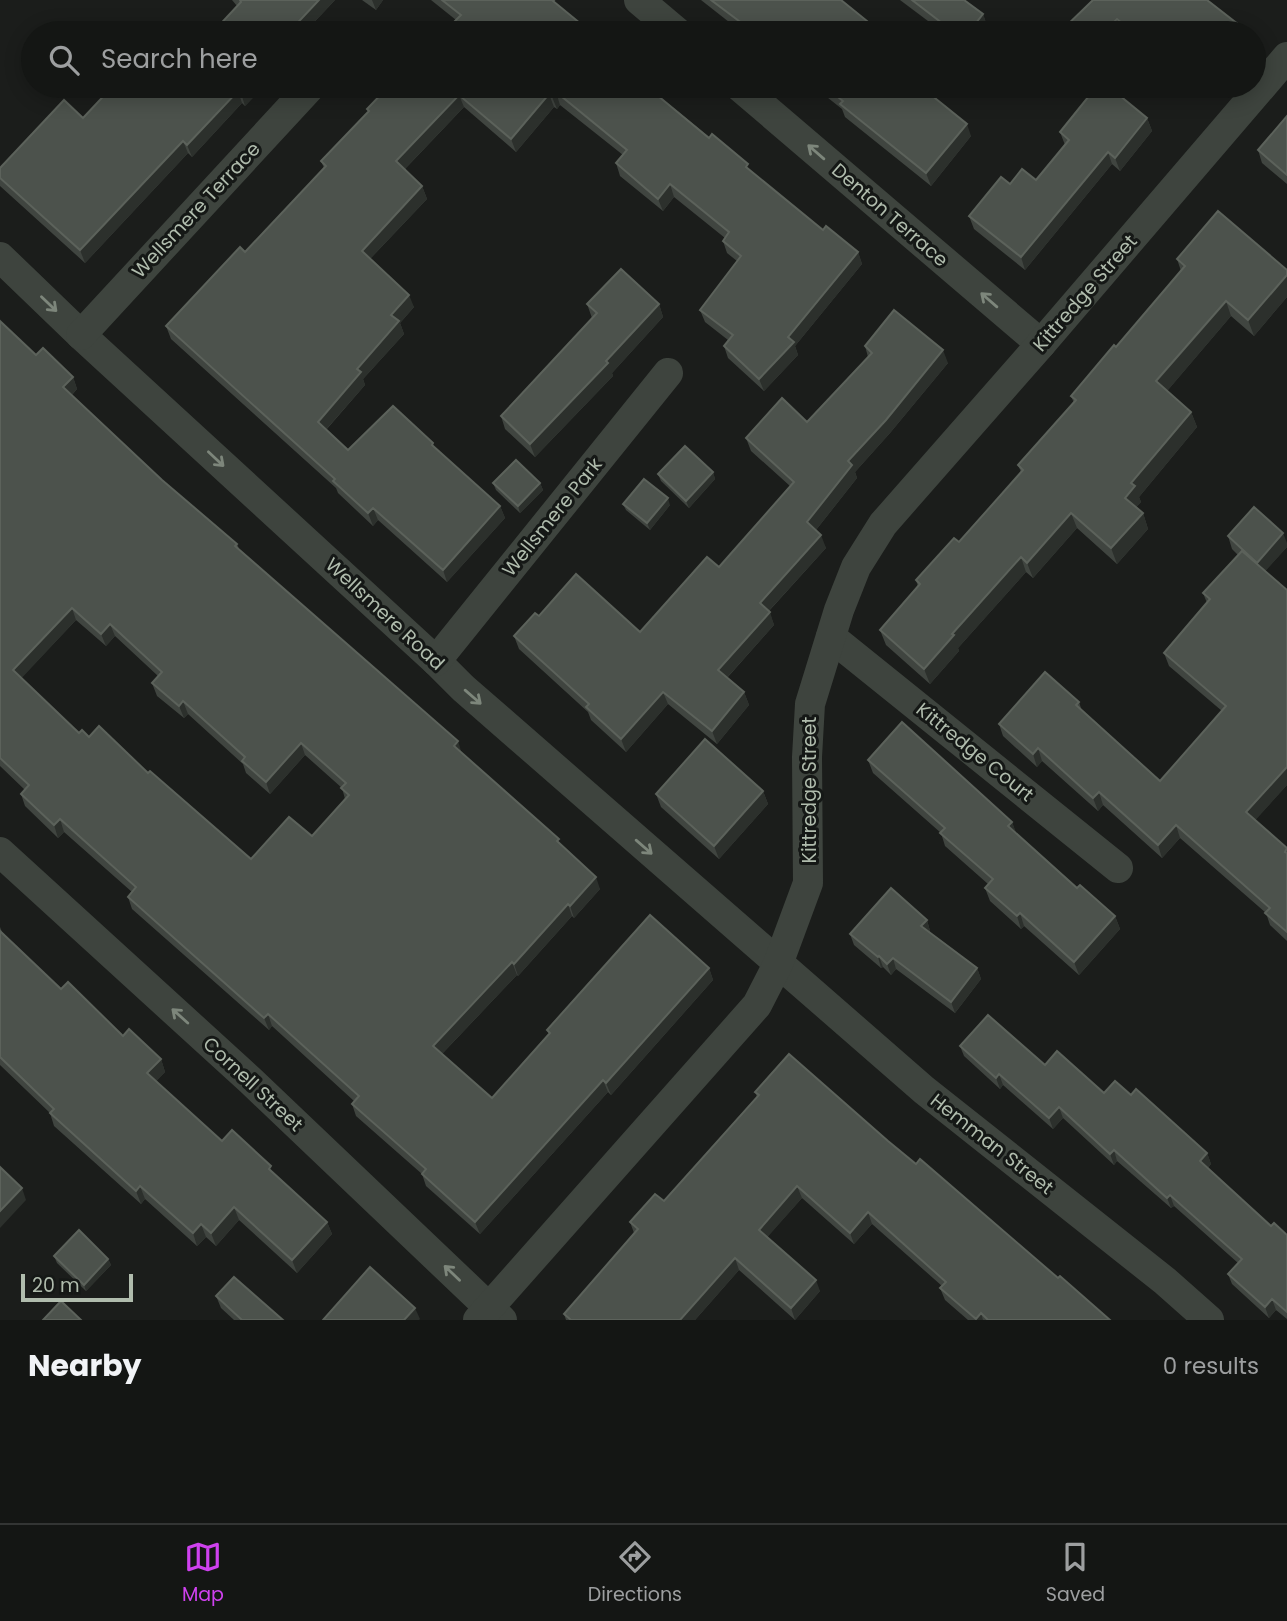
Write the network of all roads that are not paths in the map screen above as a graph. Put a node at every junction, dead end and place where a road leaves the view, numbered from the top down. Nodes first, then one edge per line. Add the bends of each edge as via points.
1 (639, 0) edge
2 (664, 21) edge
3 (1287, 57) edge
4 (1266, 82) edge
5 (301, 98) edge
6 (753, 98) edge
7 (1252, 98) edge
8 (0, 257) edge
9 (81, 335) junction
10 (1041, 344) junction
11 (668, 373) dead end
12 (831, 637) junction
13 (436, 661) junction
14 (0, 852) edge
15 (1118, 868) dead end
16 (778, 964) junction
17 (490, 1316) edge
18 (1209, 1320) edge

1 - 2 street
3 - 4 street, Kittredge Street
5 - 9 street, Wellsmere Terrace
10 -> 6 street, Denton Terrace
7 - 10 street, Kittredge Street
8 -> 9 street, Wellsmere Road
9 -> 13 street, Wellsmere Road
10 - 12 street, Kittredge Street via 883,524 856,567
11 - 13 street, Wellsmere Park
12 - 15 street, Kittredge Court
12 - 16 street, Kittredge Street via 810,704 808,883
13 -> 16 street, Wellsmere Road
17 -> 14 street, Cornell Street via 251,1081
16 - 17 street, Kittredge Street via 757,1005
16 - 18 street, Hemman Street via 923,1090

